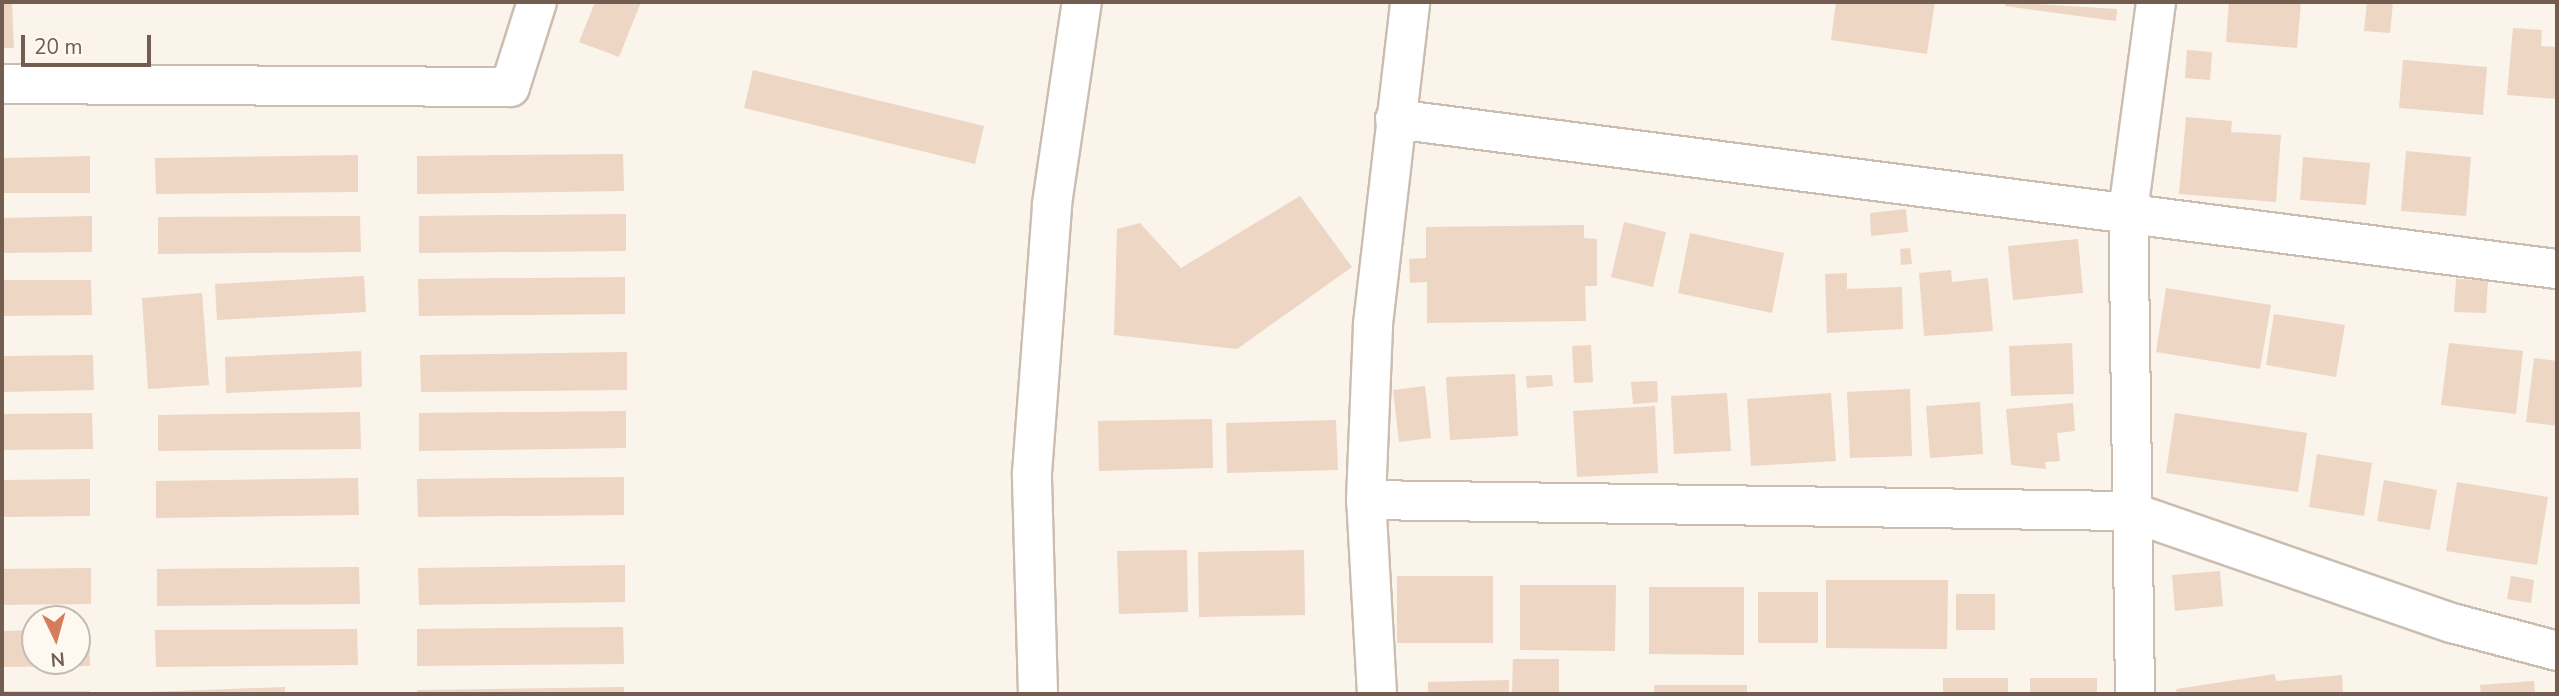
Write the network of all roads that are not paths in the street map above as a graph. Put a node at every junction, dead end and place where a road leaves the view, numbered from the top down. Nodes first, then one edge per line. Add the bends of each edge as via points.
1 (537, 2) edge
2 (1082, 2) edge
3 (1410, 2) edge
4 (2156, 2) edge
5 (2, 84) edge
6 (1395, 119) junction
7 (2129, 212) junction
8 (2557, 269) edge
9 (1366, 500) junction
10 (2128, 511) junction
11 (2557, 651) edge
12 (1038, 694) edge
13 (1377, 694) edge
14 (2135, 694) edge

1 - 5 street via 510,87
2 - 12 street via 1052,204 1032,473
3 - 6 street
4 - 7 street
6 - 7 street
6 - 9 street via 1373,324
7 - 8 street
7 - 10 street
9 - 10 street
9 - 13 street
10 - 11 street via 2452,623
10 - 14 street

